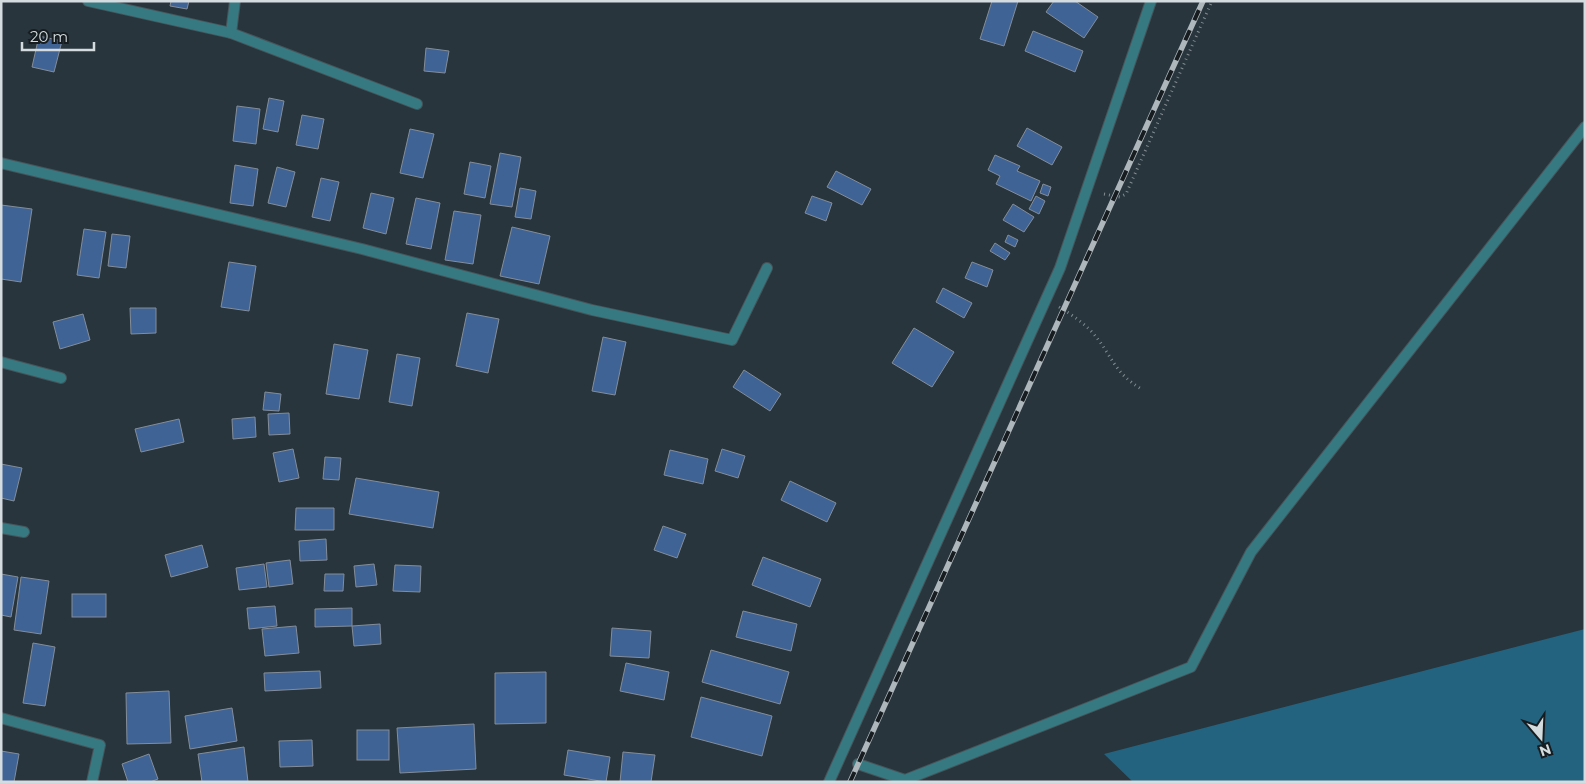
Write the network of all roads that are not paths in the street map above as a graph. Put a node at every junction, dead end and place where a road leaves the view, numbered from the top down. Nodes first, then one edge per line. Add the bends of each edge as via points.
1 (88, 1) edge
2 (235, 1) edge
3 (1150, 1) edge
4 (231, 34) junction
5 (417, 104) dead end
6 (1585, 127) edge
7 (1, 163) edge
8 (767, 268) dead end
9 (1, 362) edge
10 (61, 378) dead end
11 (1, 528) edge
12 (24, 532) dead end
13 (1, 718) edge
14 (858, 764) dead end
15 (92, 782) edge
16 (829, 782) edge

1 - 4 street
2 - 4 street
3 - 16 street via 1046,300
4 - 5 street
6 - 14 street via 1251,552 1192,667 906,780
7 - 8 street via 362,249 592,310 732,340
9 - 10 street
11 - 12 street
13 - 15 street via 100,745

